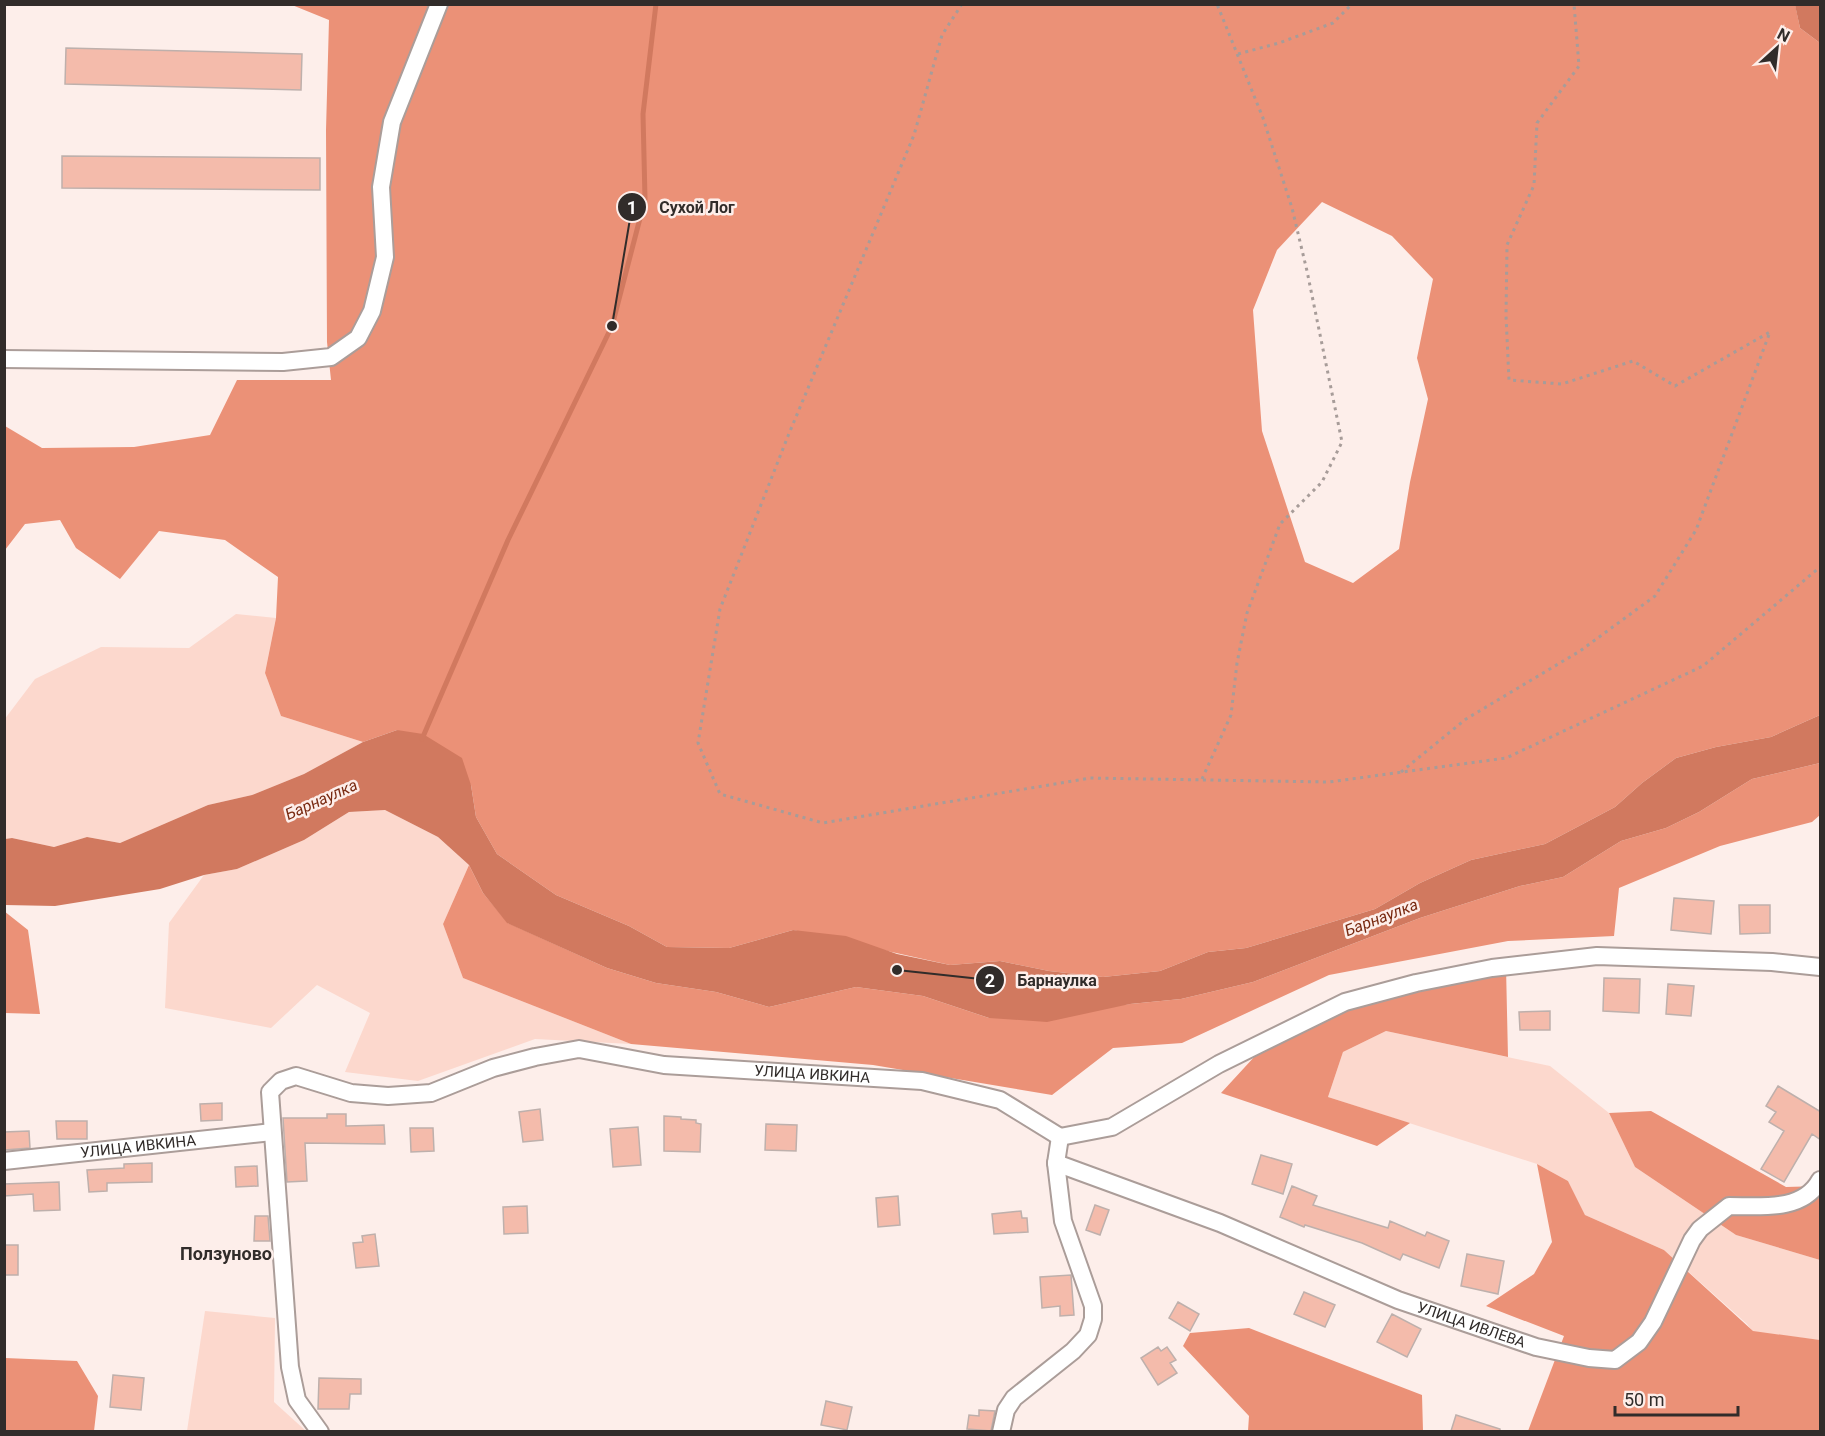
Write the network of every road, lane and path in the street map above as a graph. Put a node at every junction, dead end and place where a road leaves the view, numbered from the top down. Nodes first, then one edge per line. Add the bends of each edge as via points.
1 (439, 4) edge
2 (962, 4) edge
3 (1217, 4) edge
4 (1353, 4) edge
5 (1574, 4) edge
6 (1238, 54) junction
7 (4, 359) edge
8 (1821, 567) edge
9 (1400, 772) junction
10 (1202, 780) junction
11 (1821, 967) edge
12 (272, 1132) junction
13 (1060, 1137) junction
14 (4, 1161) edge
15 (1056, 1163) junction
16 (1821, 1180) edge
17 (320, 1431) edge
18 (1001, 1431) edge

1 - 7 street via 392,122 381,187 385,257 372,311 358,338 331,357 284,362
2 - 10 path via 942,35 914,135 720,609 698,743 720,794 824,823 1090,778
3 - 6 path
4 - 6 path via 1333,23
5 - 9 path via 1579,66 1538,123 1534,184 1507,245 1509,380 1563,384 1633,361 1675,386 1770,332 1696,530 1655,596 1580,651 1466,719
6 - 10 path via 1292,208 1342,442 1322,482 1280,524 1247,613 1230,715
8 - 9 path via 1703,666 1506,758
9 - 10 path via 1329,782
11 - 13 street via 1597,956 1492,968 1416,983 1346,1002 1219,1064 1112,1127
12 - 13 street, УЛИЦА ИВКИНА via 270,1092 281,1081 296,1076 351,1093 431,1093 493,1068 579,1049 664,1065 922,1081 1000,1100
12 - 14 street, УЛИЦА ИВКИНА
12 - 17 street, УЛИЦА ИВКИНА via 290,1367 297,1401
13 - 15 street
15 - 16 street, УЛИЦА ИВЛЕВА via 1220,1223 1398,1300 1536,1347 1615,1360 1639,1342 1653,1322 1700,1229 1729,1206 1796,1203
15 - 18 street via 1063,1221 1093,1306 1093,1319 1088,1335 1073,1351 1014,1398 1006,1410

